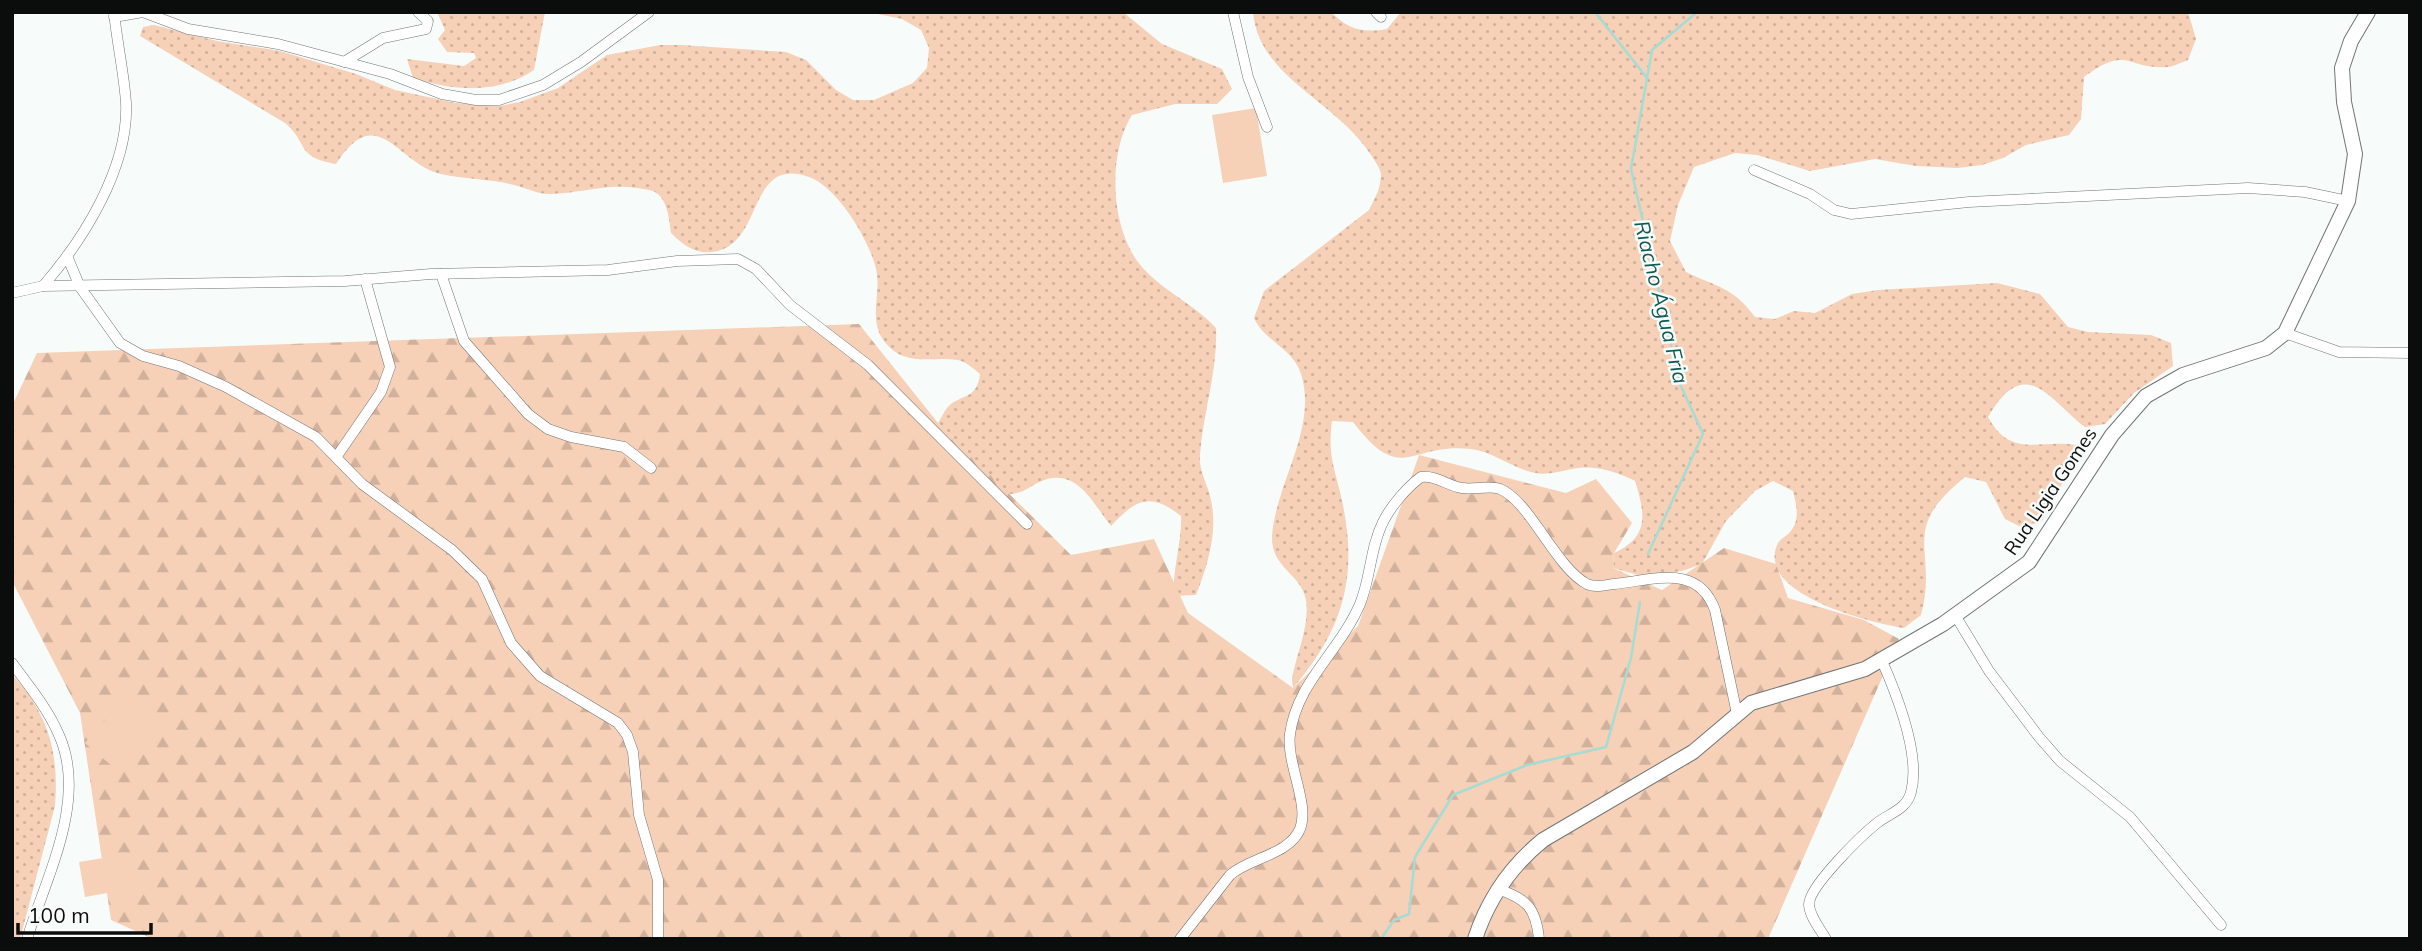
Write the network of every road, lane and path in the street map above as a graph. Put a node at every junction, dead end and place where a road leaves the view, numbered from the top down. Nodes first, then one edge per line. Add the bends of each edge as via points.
1 (143, 12) edge
2 (418, 12) edge
3 (649, 12) edge
4 (1233, 12) edge
5 (2368, 12) edge
6 (114, 14) edge
7 (344, 62) junction
8 (1267, 127) dead end
9 (1754, 170) dead end
10 (2348, 201) junction
11 (66, 256) junction
12 (441, 274) junction
13 (365, 279) junction
14 (104, 285) junction
15 (43, 286) junction
16 (80, 286) junction
17 (12, 293) edge
18 (96, 307) junction
19 (2285, 333) junction
20 (2410, 353) edge
21 (337, 456) junction
22 (651, 468) dead end
23 (1027, 524) dead end
24 (1955, 615) junction
25 (1882, 661) junction
26 (12, 663) edge
27 (1737, 714) junction
28 (1499, 888) junction
29 (2221, 925) dead end
30 (27, 939) edge
31 (658, 939) edge
32 (1180, 939) edge
33 (1475, 939) edge
34 (1539, 939) edge
35 (1826, 939) edge

1 - 6 street
1 - 7 street via 188,29 244,36
2 - 7 street via 429,21 426,29 383,38
3 - 7 street via 543,85 499,100 442,94
4 - 8 street via 1248,77
5 - 10 street via 2342,68 2355,154
6 - 11 street via 126,105 124,136 108,182
9 - 10 street via 1850,214 1969,202 2248,188
10 - 19 street
11 - 15 street
11 - 16 street
12 - 13 street
12 - 22 street via 464,341 528,414 548,429 571,437 624,447
12 - 23 street via 608,270 727,258 746,261 790,305 868,365
13 - 14 street
13 - 21 street via 390,367 381,392
14 - 16 street
14 - 18 street
15 - 16 street
15 - 17 street
16 - 18 street
18 - 21 street via 120,343 131,350 226,387 316,437
19 - 20 street via 2339,352
19 - 24 street, Rua Ligia Gomes via 2266,348 2183,375 2146,396 2112,435 2029,562
21 - 31 street via 362,484 452,550 482,579 511,643 540,676 606,713 627,735 639,815 659,880
24 - 25 street, Rua Ligia Gomes
24 - 29 street via 2008,698 2045,744 2130,817
25 - 27 street, Rua Ligia Gomes via 1781,692 1751,703
25 - 35 street via 1906,731 1914,771 1912,790 1902,807 1873,827 1812,893 1809,909
26 - 30 street via 59,734 68,776 62,834
27 - 28 street, Rua Ligia Gomes via 1693,752 1543,840
27 - 32 street via 1716,610 1701,584 1674,578 1586,584 1510,495 1494,488 1461,488 1421,477 1384,520 1359,605 1305,686 1295,709 1289,737 1302,808 1299,832 1284,847 1239,867
28 - 33 street, Rua Ligia Gomes
28 - 34 street via 1532,907

